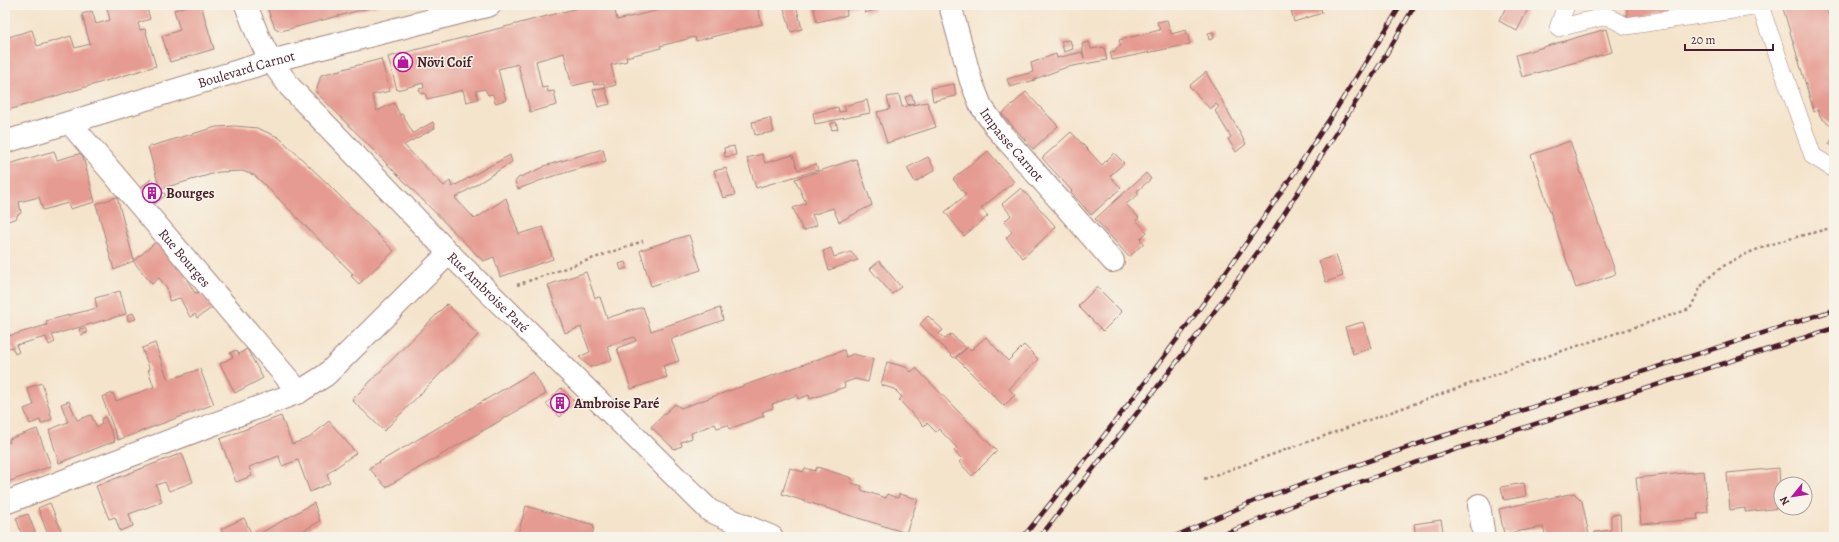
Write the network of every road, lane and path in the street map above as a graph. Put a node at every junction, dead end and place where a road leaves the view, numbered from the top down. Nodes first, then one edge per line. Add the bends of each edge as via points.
1 (246, 5) edge
2 (490, 5) edge
3 (950, 5) edge
4 (1566, 5) edge
5 (271, 61) junction
6 (70, 123) junction
7 (5, 142) edge
8 (1834, 169) edge
9 (1834, 227) edge
10 (643, 241) dead end
11 (449, 253) junction
12 (1113, 261) dead end
13 (491, 294) junction
14 (299, 392) junction
15 (1204, 479) dead end
16 (5, 502) edge
17 (1478, 504) dead end
18 (772, 537) edge
19 (1484, 537) edge

1 - 5 street, Rue Ambroise Paré
2 - 5 street, Boulevard Carnot
3 - 12 street, Impasse Carnot via 971,81 981,106 998,130
4 - 8 lane via 1558,28 1607,16 1626,26 1760,6 1813,156
5 - 6 street, Boulevard Carnot
5 - 11 street, Rue Ambroise Paré via 290,87
6 - 7 street, Boulevard Carnot
6 - 14 street, Rue Bourges
9 - 15 path via 1765,246 1722,267 1702,285 1690,309 1559,352
10 - 13 path
11 - 13 street, Rue Ambroise Paré
11 - 14 street via 326,375
13 - 18 street, Rue Ambroise Paré via 710,511
14 - 16 street
17 - 19 street

